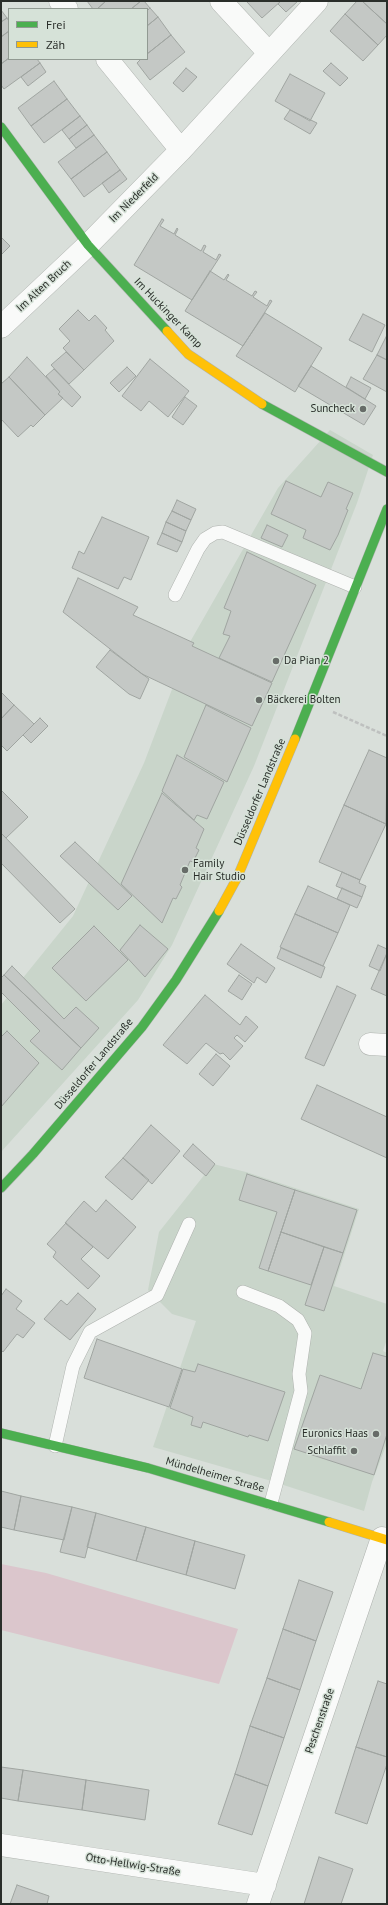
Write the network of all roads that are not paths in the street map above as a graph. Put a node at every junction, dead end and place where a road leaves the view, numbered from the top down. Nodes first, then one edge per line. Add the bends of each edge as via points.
1 (221, 1) edge
2 (317, 1) edge
3 (269, 53) junction
4 (108, 60) edge
5 (1, 127) edge
6 (181, 150) junction
7 (88, 245) junction
8 (1, 327) edge
9 (387, 472) edge
10 (387, 509) edge
11 (355, 587) junction
12 (176, 595) dead end
13 (1, 1188) edge
14 (189, 1224) dead end
15 (243, 1292) dead end
16 (1, 1426) edge
17 (1, 1434) edge
18 (34, 1441) junction
19 (55, 1446) junction
20 (270, 1503) junction
21 (384, 1539) edge
22 (1, 1845) edge
23 (262, 1894) edge

1 - 3 street
2 - 3 street, Im Niederfeld
3 - 6 street, Im Niederfeld
4 - 6 street
5 - 7 main road, Im Huckinger Kamp
6 - 7 street, Im Niederfeld
7 - 8 street, Im Alten Bruch
7 - 9 main road, Im Huckinger Kamp via 188,354 262,404
10 - 11 main road, Düsseldorfer Landstraße
11 - 12 lane via 223,532 205,539
11 - 13 main road, Düsseldorfer Landstraße via 237,878 197,947 142,1026
14 - 19 lane via 157,1295 90,1332 73,1366
15 - 20 lane via 279,1306 298,1320 305,1333 299,1374 301,1391
16 - 18 main road, Mündelheimer Straße
17 - 18 main road, Mündelheimer Straße
18 - 19 main road, Mündelheimer Straße
19 - 20 main road, Mündelheimer Straße via 148,1468
20 - 21 main road, Mündelheimer Straße
21 - 23 street, Peschenstraße
22 - 23 street, Otto-Hellwig-Straße

